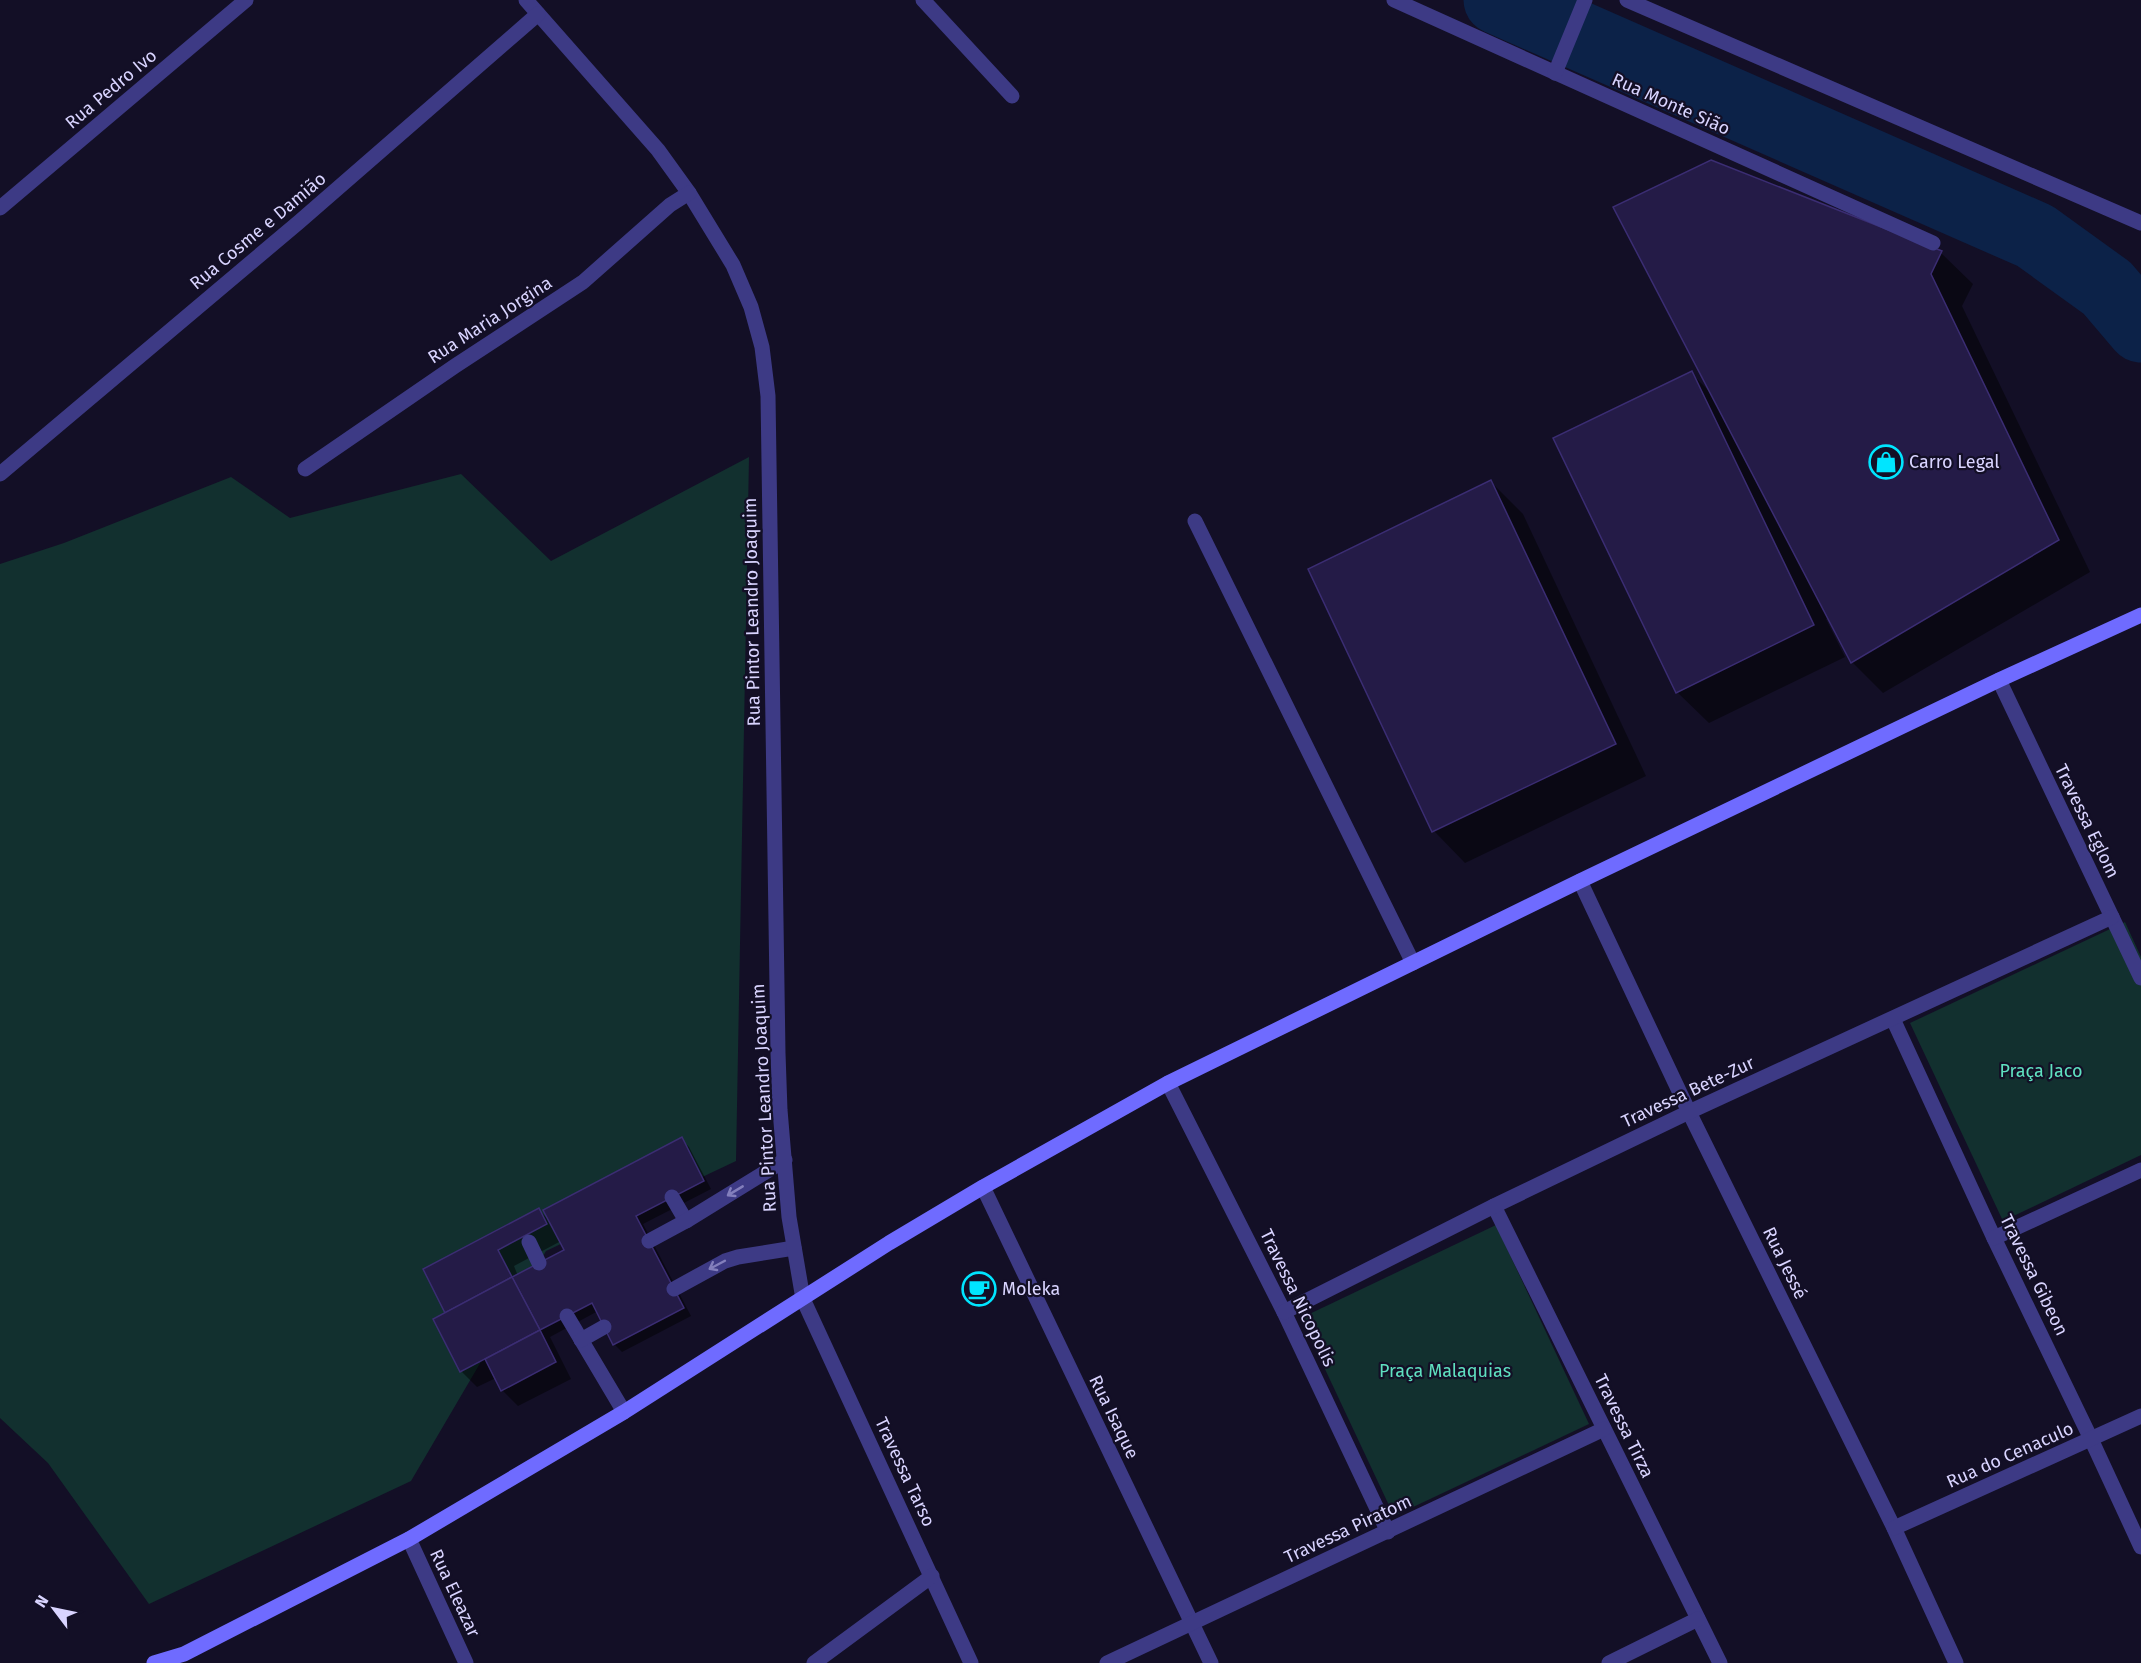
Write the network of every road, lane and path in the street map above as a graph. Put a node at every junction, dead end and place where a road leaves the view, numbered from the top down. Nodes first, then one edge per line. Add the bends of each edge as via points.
1 (246, 0) edge
2 (526, 0) edge
3 (923, 0) edge
4 (1394, 0) edge
5 (1585, 0) edge
6 (1628, 0) edge
7 (538, 14) junction
8 (1555, 73) junction
9 (1012, 96) dead end
10 (689, 193) junction
11 (0, 208) edge
12 (2141, 223) edge
13 (1933, 243) dead end
14 (305, 469) dead end
15 (0, 474) edge
16 (1195, 520) dead end
17 (2141, 615) edge
18 (1999, 680) junction
19 (1580, 880) junction
20 (2112, 917) junction
21 (1413, 963) junction
22 (2141, 978) edge
23 (1893, 1019) junction
24 (1168, 1083) junction
25 (1689, 1112) junction
26 (785, 1160) junction
27 (2141, 1170) edge
28 (983, 1187) junction
29 (672, 1197) dead end
30 (1494, 1206) junction
31 (686, 1221) junction
32 (1994, 1238) junction
33 (649, 1240) dead end
34 (529, 1242) dead end
35 (794, 1248) junction
36 (539, 1263) dead end
37 (674, 1289) dead end
38 (803, 1299) junction
39 (1284, 1311) junction
40 (567, 1316) dead end
41 (604, 1328) dead end
42 (582, 1340) junction
43 (624, 1412) junction
44 (2141, 1416) edge
45 (1604, 1429) junction
46 (2091, 1439) junction
47 (1894, 1528) junction
48 (1388, 1532) junction
49 (409, 1539) junction
50 (2141, 1547) edge
51 (932, 1576) junction
52 (1698, 1619) junction
53 (1192, 1624) junction
54 (185, 1659) edge
55 (154, 1663) edge
56 (465, 1663) edge
57 (814, 1663) edge
58 (971, 1663) edge
59 (1107, 1663) edge
60 (1211, 1663) edge
61 (1609, 1663) edge
62 (1720, 1663) edge
63 (1956, 1663) edge

1 - 11 street, Rua Pedro Ivo
2 - 7 street, Rua Pintor Leandro Joaquim
3 - 9 street
4 - 8 street, Rua Monte Sião
5 - 8 street
6 - 12 street
7 - 10 street, Rua Pintor Leandro Joaquim via 658,150
7 - 15 street, Rua Cosme e Damião
8 - 13 street, Rua Monte Sião
10 - 14 street, Rua Maria Jorgina via 670,205 583,282
10 - 26 street, Rua Pintor Leandro Joaquim via 733,265 751,308 762,347 768,396 778,1053
16 - 21 street
17 - 18 main road
18 - 19 main road
18 - 20 street, Travessa Eglom
19 - 21 main road
19 - 25 street, Rua Jessé
20 - 22 street, Travessa Eglom
20 - 23 street, Travessa Bete-Zur
21 - 24 main road
23 - 25 street, Travessa Bete-Zur
23 - 32 street, Travessa Gibeon
24 - 28 main road
24 - 39 street, Travessa Nicopolis
25 - 30 street, Travessa Bete-Zur
25 - 47 street, Rua Jessé
26 -> 31 street
26 - 35 street, Rua Pintor Leandro Joaquim
27 - 32 street
28 - 38 main road
28 - 53 street, Rua Isaque
29 - 31 street
30 - 39 street, Travessa Bete-Zur
30 - 45 street, Travessa Tirza
31 - 33 street
32 - 46 street, Travessa Gibeon
34 - 36 street
35 -> 37 street via 725,1261
35 - 38 street, Rua Pintor Leandro Joaquim
38 - 43 main road
38 - 51 street, Travessa Tarso
39 - 48 street, Travessa Nicopolis
40 - 42 street
41 - 42 street
42 - 43 street
43 - 49 main road
44 - 46 street, Rua do Cenaculo
45 - 48 street, Travessa Piratom
45 - 52 street, Travessa Tirza
46 - 47 street, Rua do Cenaculo
46 - 50 street, Travessa Gibeon
47 - 63 street, Rua Jessé
48 - 53 street, Travessa Piratom
49 - 54 main road
49 - 56 street, Rua Eleazar
51 - 57 street
51 - 58 street, Travessa Tarso
52 - 61 street
52 - 62 street, Travessa Tirza
53 - 59 street, Travessa Piratom
53 - 60 street, Rua Isaque
54 - 55 main road

